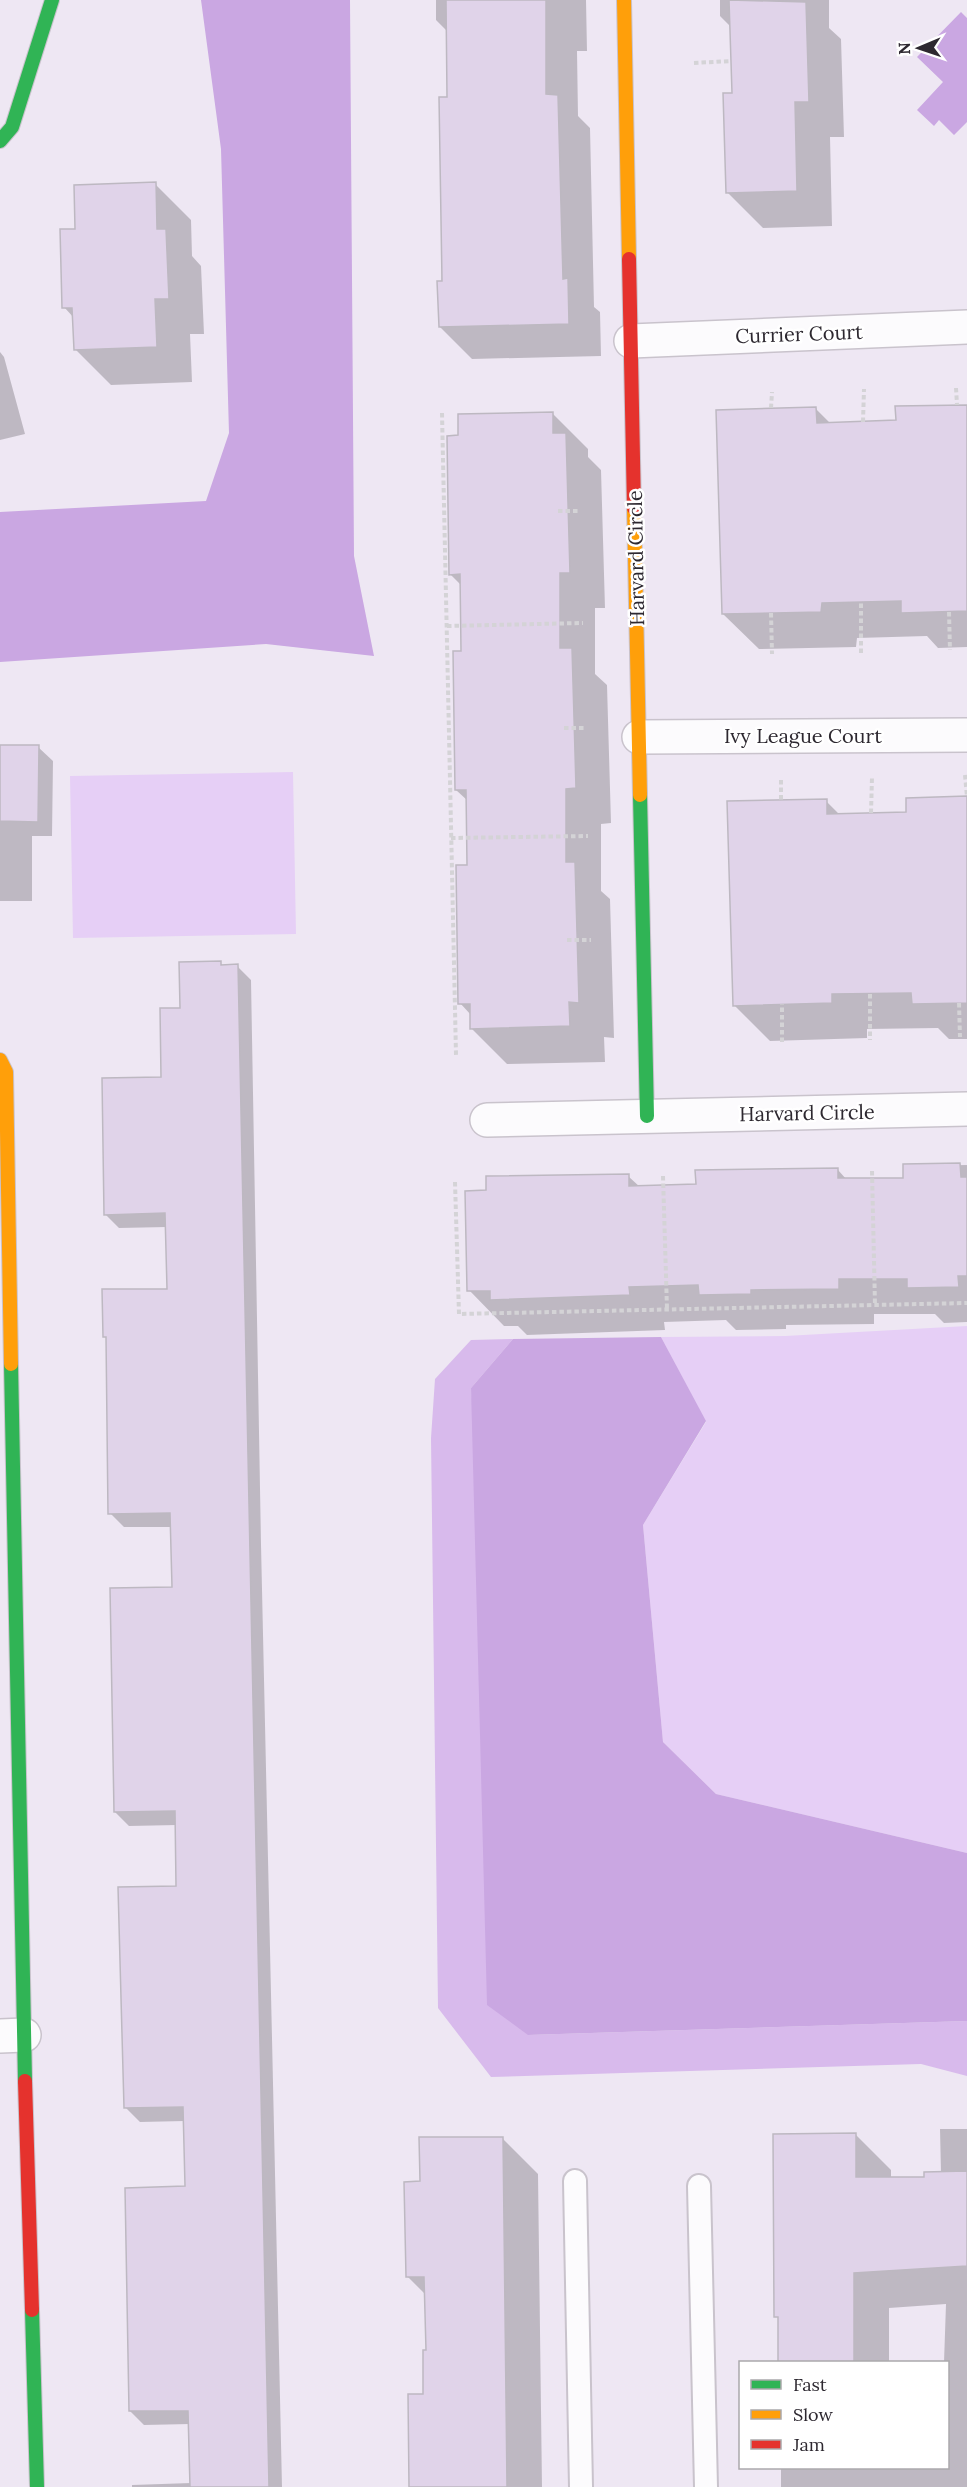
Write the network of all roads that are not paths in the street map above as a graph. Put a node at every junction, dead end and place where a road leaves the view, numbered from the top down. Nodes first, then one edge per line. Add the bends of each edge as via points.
1 (52, 0) edge
2 (624, 0) edge
3 (0, 141) edge
4 (967, 327) edge
5 (631, 341) junction
6 (967, 735) edge
7 (639, 737) junction
8 (0, 1059) edge
9 (967, 1109) edge
10 (647, 1116) junction
11 (487, 1120) dead end
12 (12, 2036) edge
13 (575, 2181) dead end
14 (699, 2186) dead end
15 (37, 2487) edge
16 (581, 2487) edge
17 (706, 2487) edge

1 - 3 street via 12,127
2 - 5 street, Harvard Circle
4 - 5 street, Currier Court
5 - 7 street, Harvard Circle
6 - 7 street, Ivy League Court
7 - 10 street, Harvard Circle
8 - 12 street via 6,1072
9 - 10 street, Harvard Circle
10 - 11 street, Harvard Circle
12 - 15 street
13 - 16 lane
14 - 17 lane

